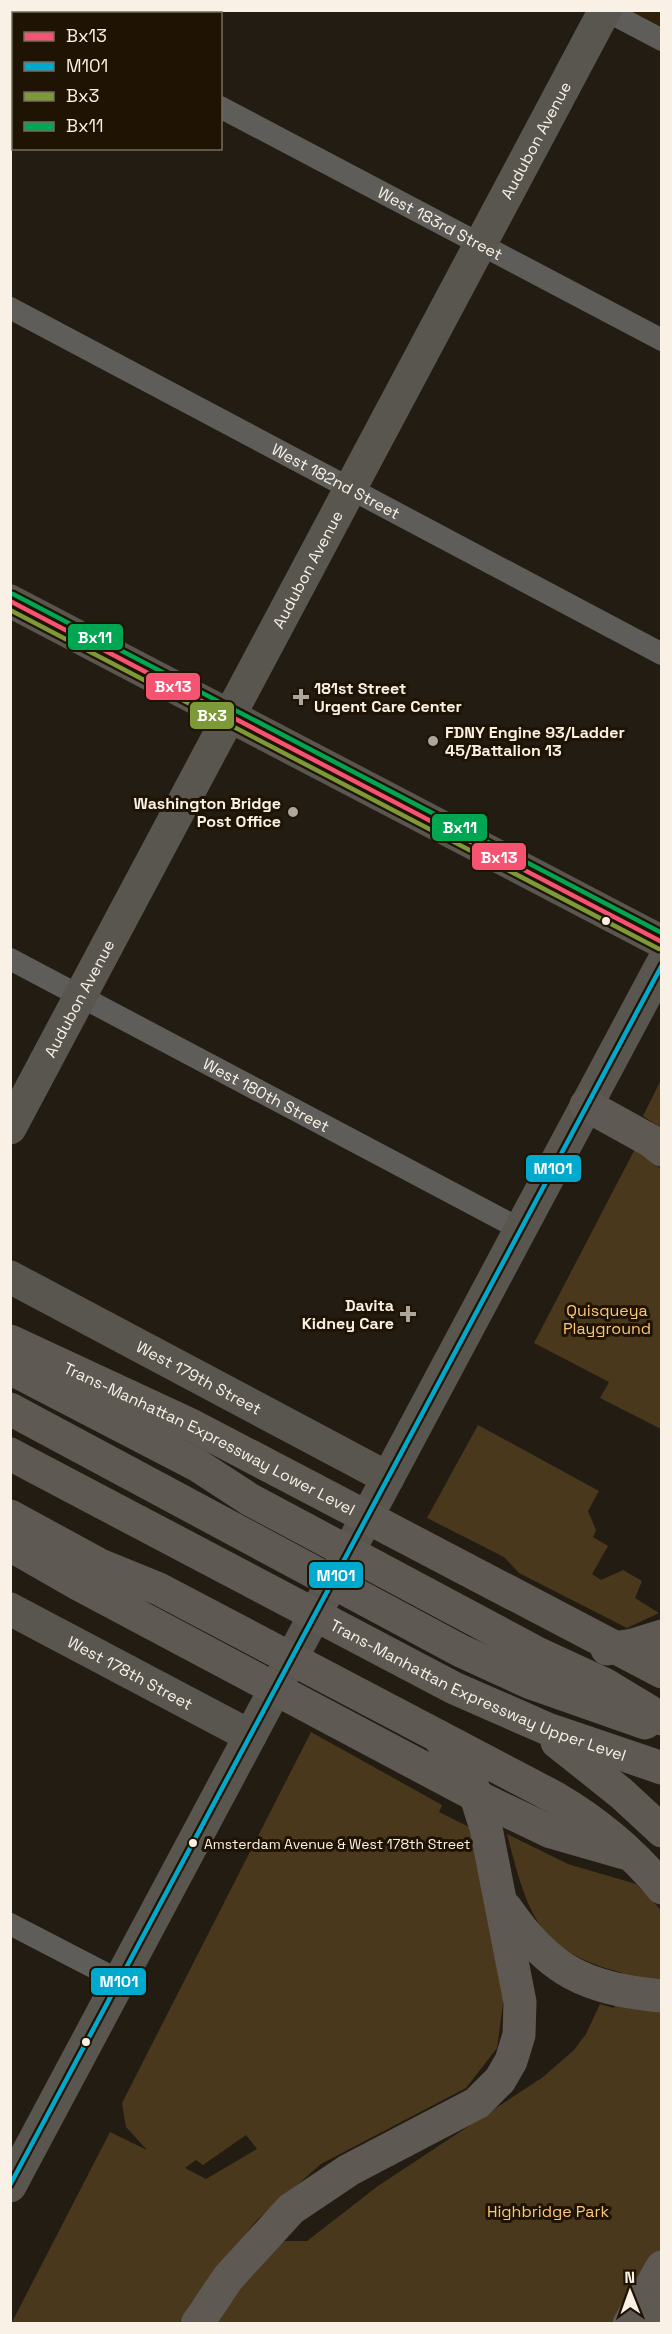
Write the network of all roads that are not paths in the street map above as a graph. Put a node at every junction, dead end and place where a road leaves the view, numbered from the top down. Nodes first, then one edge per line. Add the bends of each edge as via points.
1 (605, 10) edge
2 (662, 40) edge
3 (222, 107) edge
4 (481, 245) junction
5 (10, 308) edge
6 (662, 340) edge
7 (351, 489) junction
8 (10, 601) edge
9 (662, 654) edge
10 (231, 716) junction
11 (662, 942) edge
12 (10, 959) edge
13 (662, 964) edge
14 (81, 996) junction
15 (586, 1106) junction
16 (10, 1128) edge
17 (662, 1150) edge
18 (520, 1229) junction
19 (10, 1277) edge
20 (10, 1341) edge
21 (10, 1368) edge
22 (10, 1395) edge
23 (10, 1408) edge
24 (10, 1454) edge
25 (382, 1488) junction
26 (10, 1494) edge
27 (249, 1499) junction
28 (10, 1516) edge
29 (10, 1545) edge
30 (159, 1590) junction
31 (323, 1599) junction
32 (10, 1609) edge
33 (656, 1638) edge
34 (406, 1644) junction
35 (539, 1654) junction
36 (662, 1672) edge
37 (662, 1719) edge
38 (662, 1728) edge
39 (250, 1736) junction
40 (438, 1736) junction
41 (662, 1768) edge
42 (662, 1779) edge
43 (662, 1832) edge
44 (660, 1877) edge
45 (502, 1902) junction
46 (10, 1924) edge
47 (120, 1981) junction
48 (662, 1996) edge
49 (10, 2186) edge
50 (662, 2267) edge
51 (662, 2318) edge
52 (197, 2324) edge
53 (628, 2324) edge
54 (658, 2324) edge

1 - 2 street
1 - 4 main road, Audubon Avenue
3 - 4 street, West 183rd Street
4 - 6 street, West 183rd Street
4 - 7 main road, Audubon Avenue
5 - 7 street, West 182nd Street
7 - 9 street, West 182nd Street
7 - 10 main road, Audubon Avenue
8 - 10 main road
10 - 11 main road
10 - 14 main road, Audubon Avenue
12 - 14 street, West 180th Street
13 - 15 main road
14 - 16 main road, Audubon Avenue
14 - 18 street, West 180th Street
15 - 17 highway
15 - 18 main road
18 - 25 main road
19 - 25 main road, West 179th Street
20 - 36 highway, Trans-Manhattan Expressway Lower Level via 210,1435
21 - 27 highway via 197,1465
22 - 27 highway
23 - 38 highway, Trans-Manhattan Expressway Upper Level via 461,1651 552,1692
24 - 41 highway, Trans-Manhattan Expressway Upper Level via 454,1688 550,1730
25 - 31 main road
26 - 30 highway
27 - 35 highway
28 - 30 highway via 100,1565
29 - 44 highway via 531,1823 593,1845
30 - 40 highway
31 - 34 highway
31 - 39 main road
32 - 39 main road, West 178th Street
33 - 35 highway via 618,1648
34 - 42 highway via 447,1656 610,1744
34 - 43 highway via 565,1748
35 - 37 highway via 604,1684
39 - 47 main road
40 - 44 highway via 579,1812
40 - 45 highway via 472,1784
45 - 48 highway via 532,1944 578,1977 619,1990
45 - 52 highway via 521,2019 515,2052 500,2080 465,2111 349,2170 298,2204 256,2245
46 - 47 street
47 - 49 main road
50 - 53 highway
51 - 54 highway

